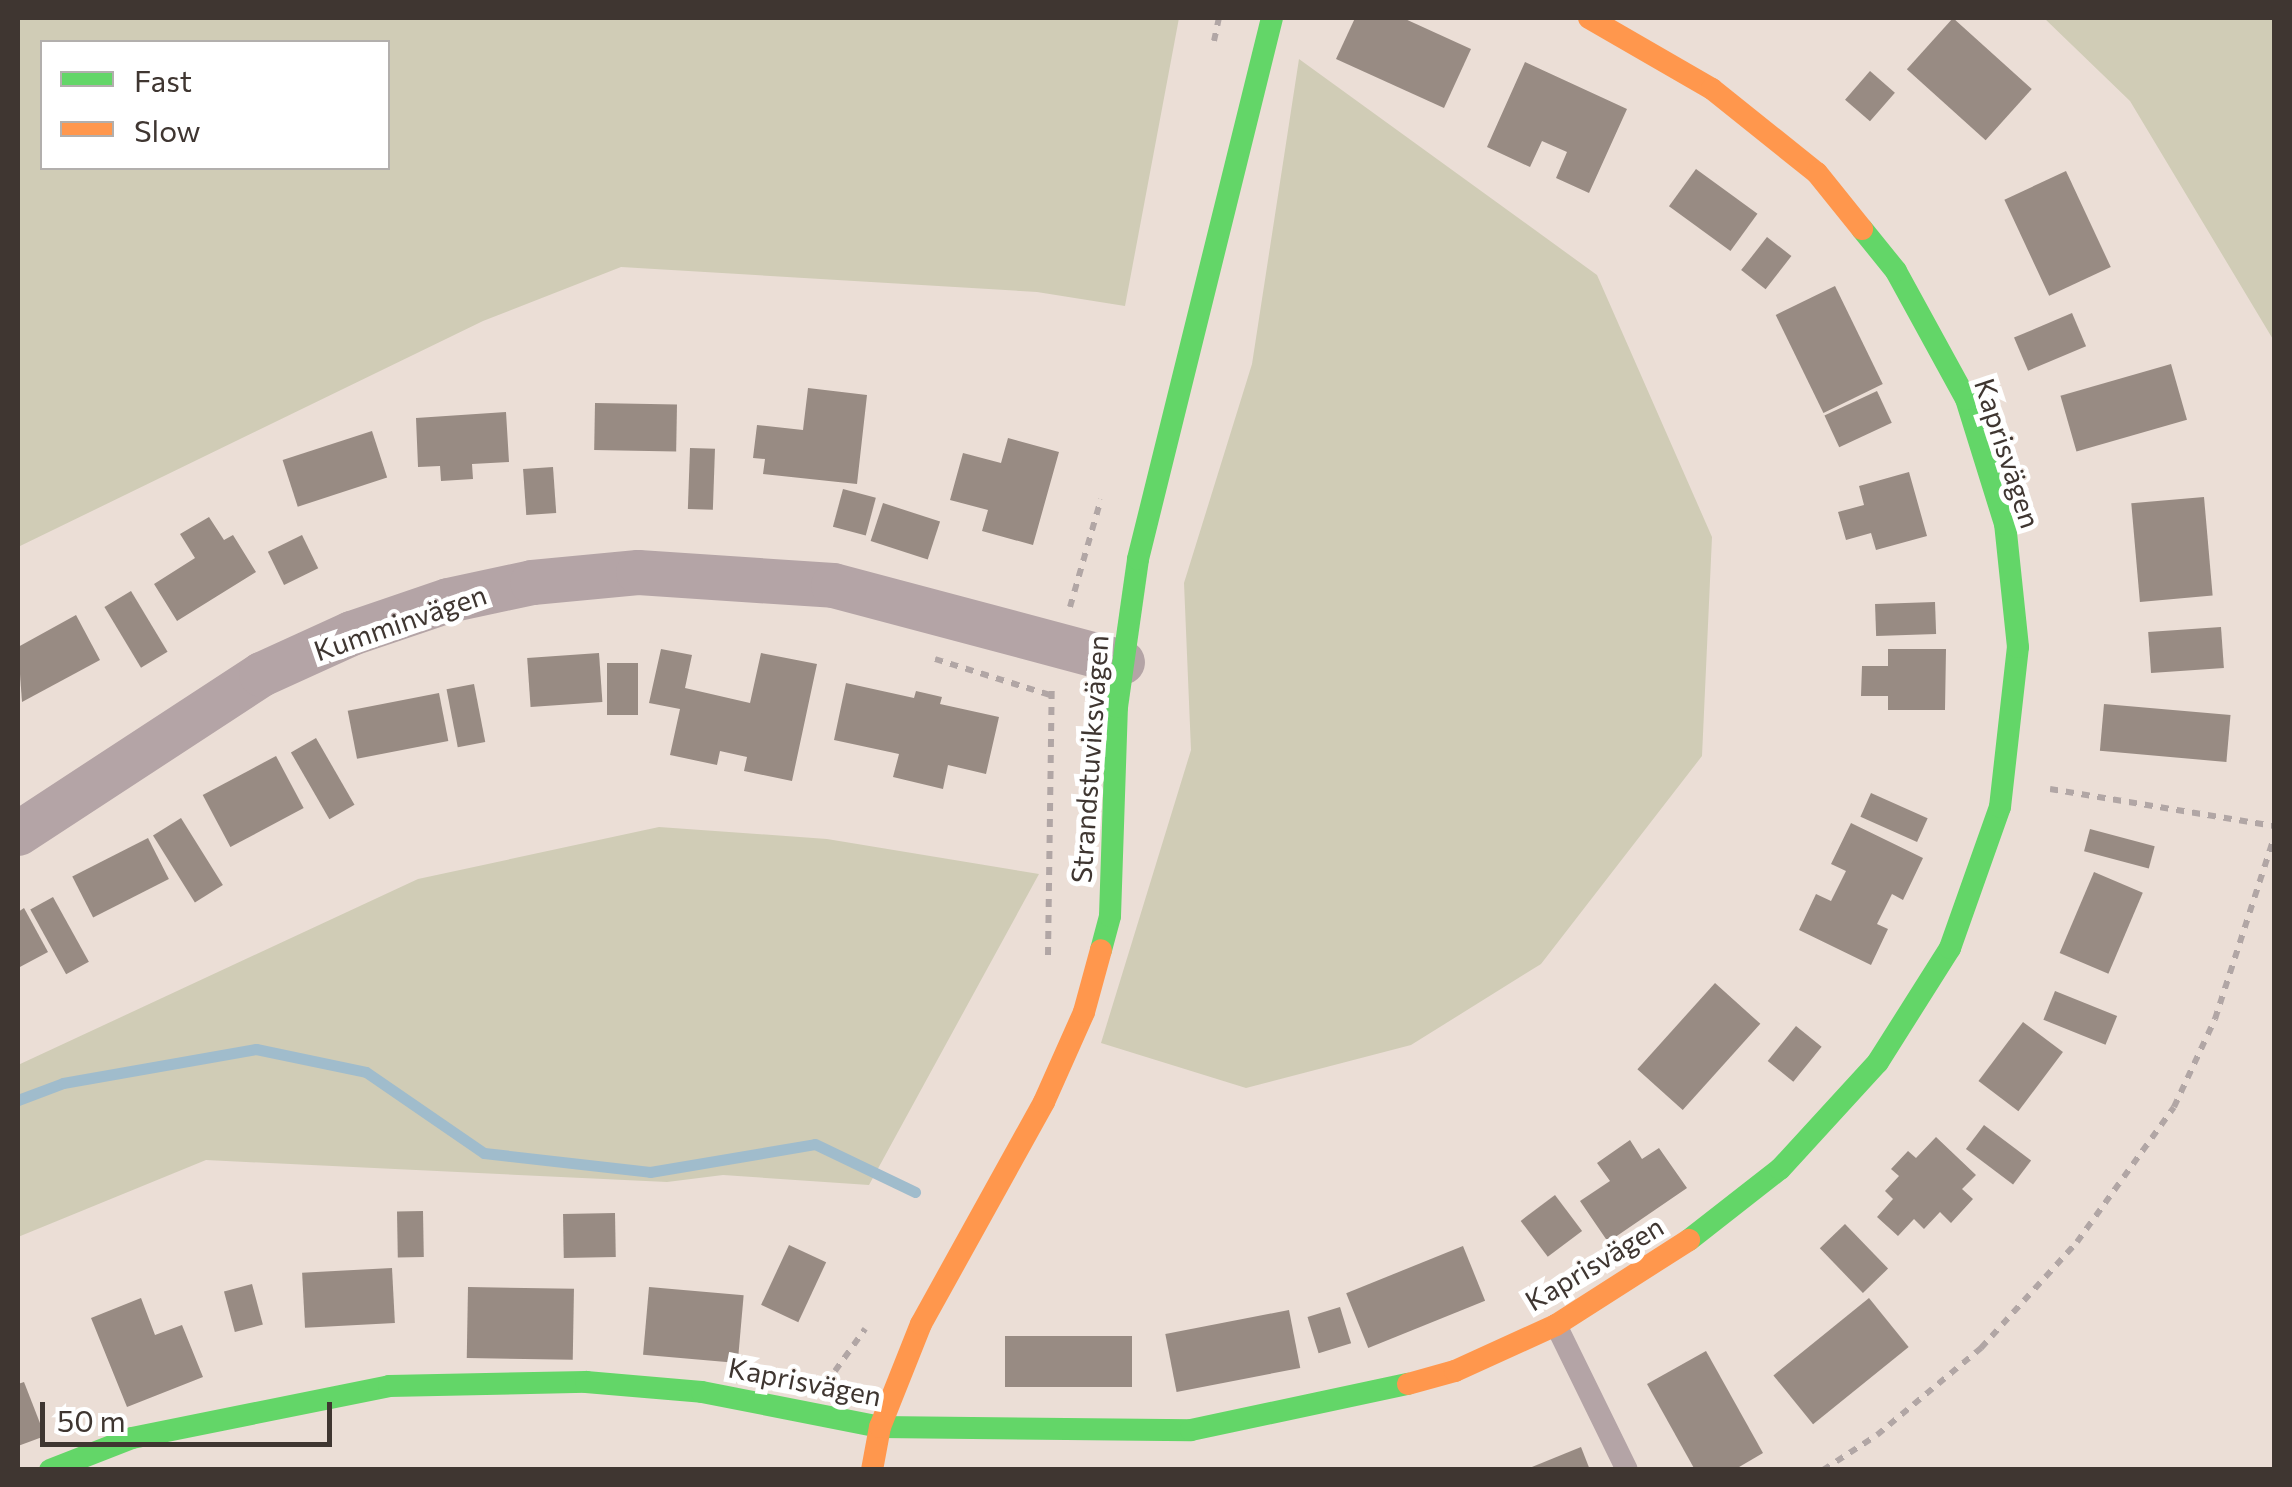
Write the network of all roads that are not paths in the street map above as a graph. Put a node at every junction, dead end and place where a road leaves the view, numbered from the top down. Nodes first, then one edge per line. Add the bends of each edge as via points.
1 (1272, 18) edge
2 (1589, 18) edge
3 (1122, 662) junction
4 (18, 832) edge
5 (1556, 1326) junction
6 (880, 1427) junction
7 (50, 1470) edge
8 (872, 1470) edge
9 (1627, 1470) edge

1 - 3 street, Strandstuviksvägen via 1138,559
2 - 5 street, Kaprisvägen via 1712,89 1818,173 1896,271 1966,399 2004,524 2018,647 2000,808 1950,948 1878,1062 1780,1169 1666,1258
3 - 4 street, Kumminvägen via 833,586 638,572 532,582 448,600 260,674
3 - 6 street, Strandstuviksvägen via 1110,916 1084,1012 1044,1102 921,1324
5 - 6 street, Kaprisvägen via 1455,1371 1353,1400 1191,1430
5 - 9 lane
6 - 7 street, Kaprisvägen via 702,1392 586,1382 389,1386 132,1438
6 - 8 street, Strandstuviksvägen

